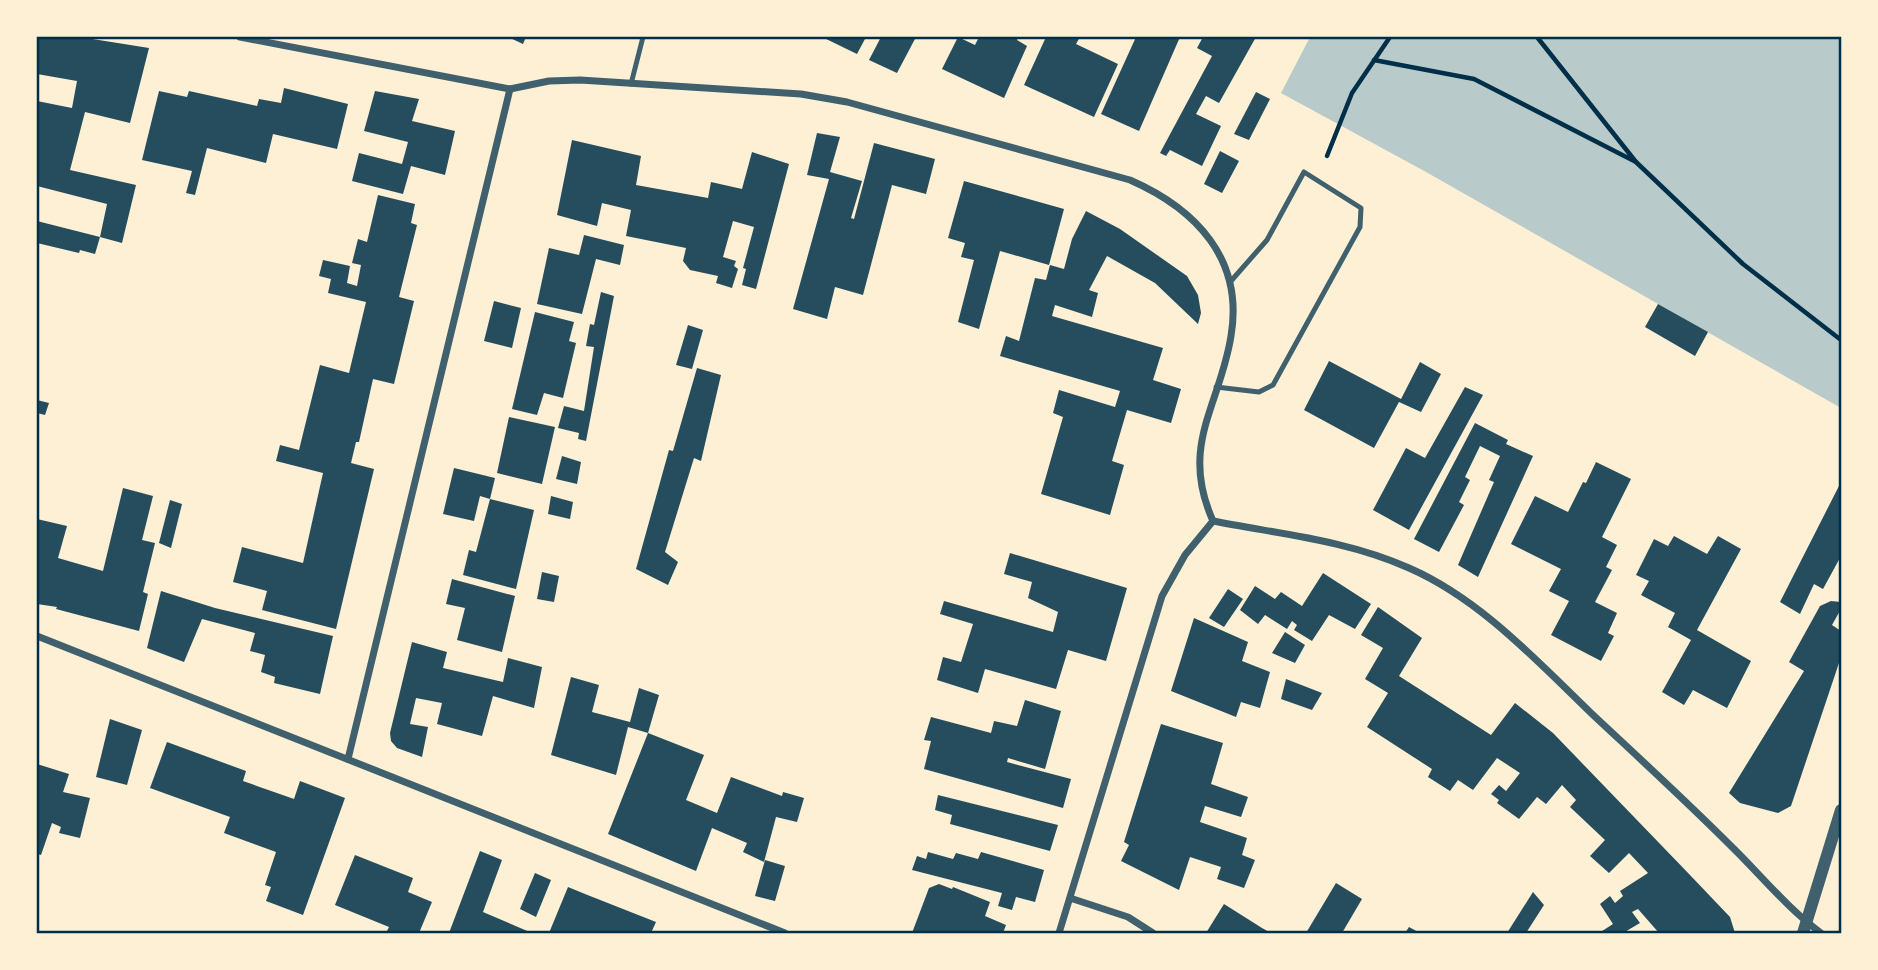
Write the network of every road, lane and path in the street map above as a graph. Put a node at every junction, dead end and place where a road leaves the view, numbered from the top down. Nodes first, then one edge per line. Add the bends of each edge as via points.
1 (240, 37) edge
2 (643, 37) edge
3 (1390, 37) edge
4 (1537, 37) edge
5 (1374, 60) junction
6 (631, 84) junction
7 (510, 89) junction
8 (1636, 162) junction
9 (1317, 180) junction
10 (1231, 281) junction
11 (1841, 340) edge
12 (1216, 387) junction
13 (1213, 522) junction
14 (37, 636) edge
15 (348, 759) junction
16 (1841, 810) edge
17 (1070, 898) junction
18 (1805, 928) edge
19 (785, 933) edge
20 (1059, 933) edge
21 (1153, 933) edge
22 (1821, 933) edge

1 - 7 street
2 - 6 lane
3 - 5 path
4 - 8 path
5 - 8 path via 1474,79
5 - 9 path via 1352,93
6 - 7 street via 549,81
6 - 10 street via 800,94 847,102 1130,180 1189,216 1208,236
7 - 15 street
8 - 11 path via 1743,264
9 - 10 lane via 1304,172 1267,240
9 - 12 lane via 1361,208 1360,227 1273,385 1259,392
10 - 12 street via 1231,336
12 - 13 street via 1200,460 1201,488
13 - 17 street via 1185,555 1161,596
13 - 18 street via 1337,543 1410,568 1446,587 1528,653 1728,843
14 - 15 street
15 - 19 street
16 - 18 street
17 - 20 street
17 - 21 street via 1128,917
18 - 22 street

